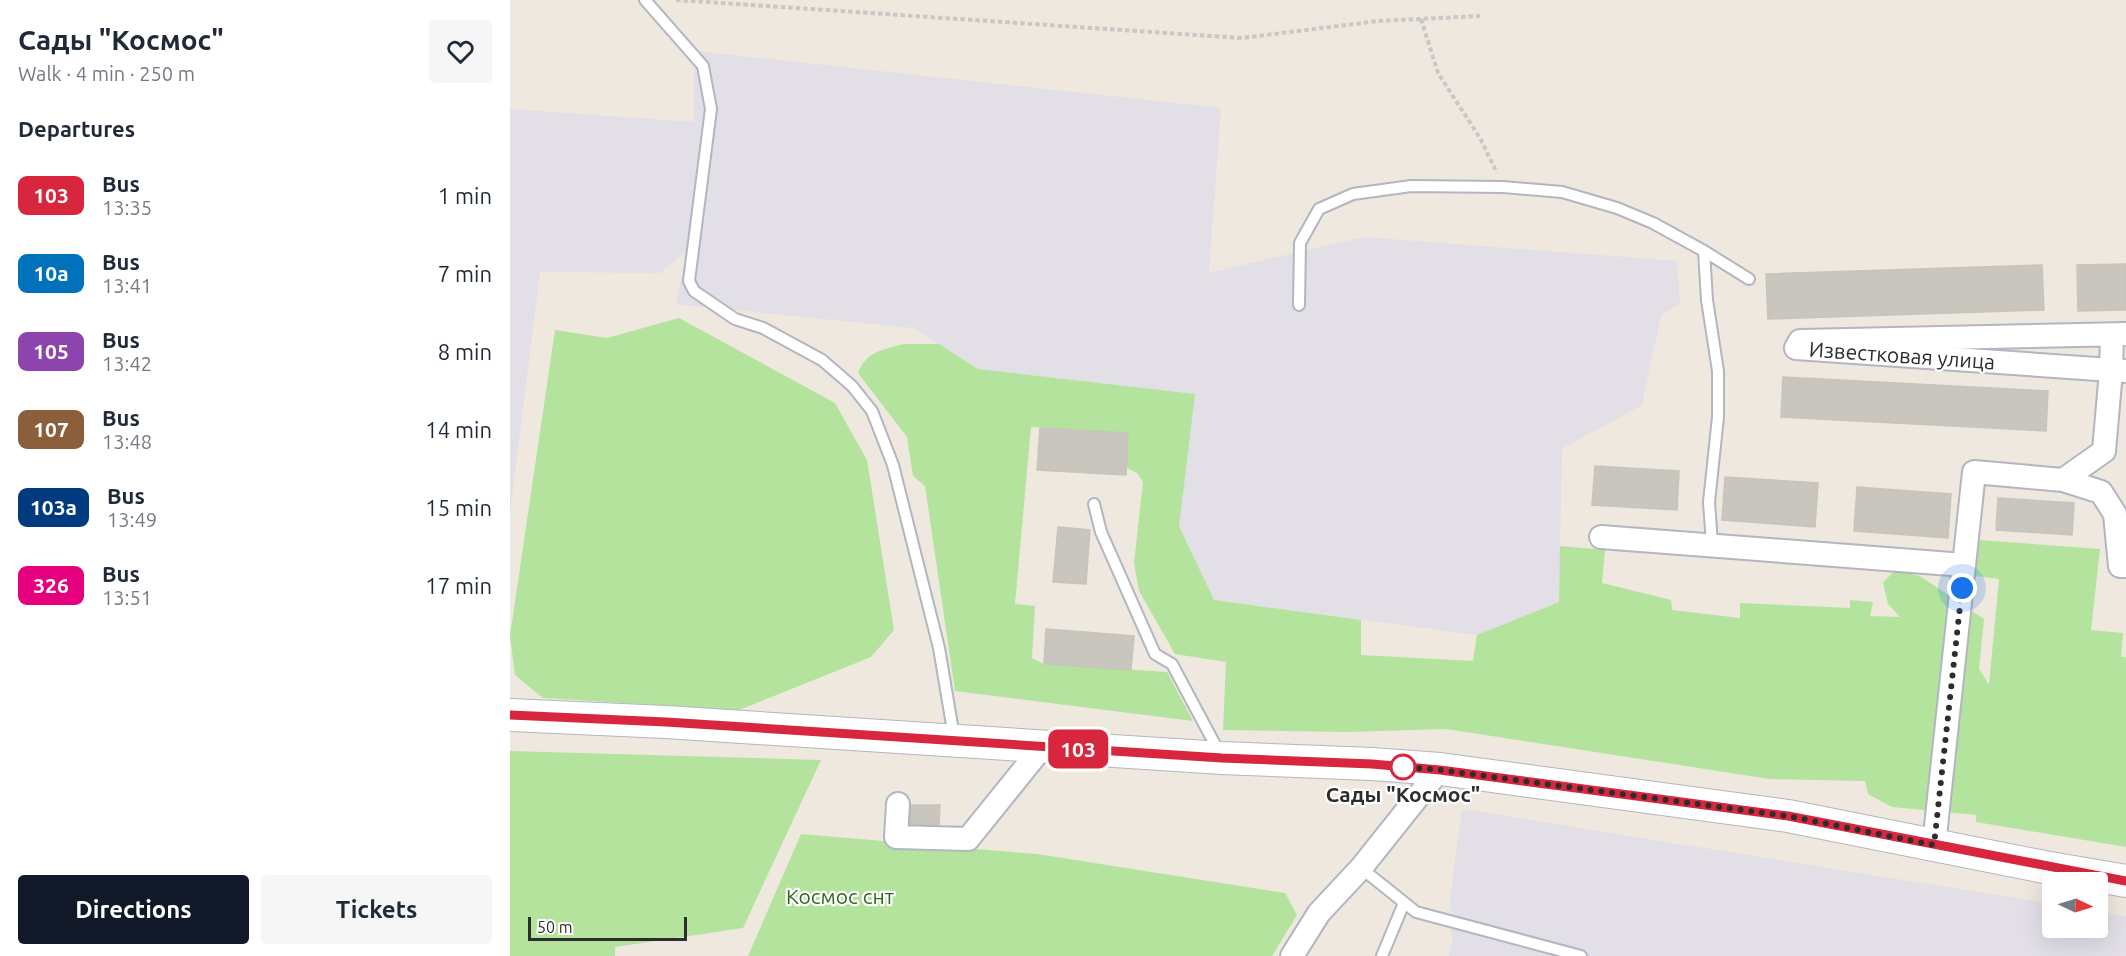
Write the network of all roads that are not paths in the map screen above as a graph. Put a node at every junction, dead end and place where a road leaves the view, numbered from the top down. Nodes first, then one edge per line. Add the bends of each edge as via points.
1 (645, 0) edge
2 (1704, 251) junction
3 (1749, 279) dead end
4 (1299, 305) dead end
5 (2119, 334) edge
6 (2119, 371) edge
7 (2063, 480) junction
8 (1094, 504) dead end
9 (1601, 537) dead end
10 (1712, 544) junction
11 (1964, 565) junction
12 (2126, 566) edge
13 (510, 715) edge
14 (955, 741) junction
15 (1043, 746) junction
16 (1222, 758) junction
17 (1440, 770) junction
18 (898, 804) dead end
19 (1934, 845) junction
20 (1361, 868) junction
21 (2126, 881) edge
22 (1404, 903) junction
23 (1575, 955) edge
24 (1292, 956) edge
25 (1382, 956) edge

1 - 14 lane via 703,66 711,109 689,280 694,291 735,319 763,328 822,360 852,386 872,411 893,465 939,648
2 - 3 lane
2 - 4 lane via 1617,208 1562,192 1411,186 1353,194 1319,209 1300,243
2 - 10 lane via 1718,371 1718,417 1709,502
5 - 6 street
5 - 6 street, Известковая улица via 1800,341 1796,348
6 - 7 street via 2104,451
7 - 11 street via 1974,472
7 - 12 street via 2101,492 2115,514 2120,566
8 - 16 lane via 1101,532 1155,654 1172,664
9 - 10 street
10 - 11 street
11 - 19 street
13 - 14 main road
14 - 15 main road
15 - 16 main road
15 - 18 street via 968,840 896,837
16 - 17 main road
17 - 19 main road via 1788,816
17 - 20 street
19 - 21 main road
20 - 22 lane
20 - 24 street via 1319,913
22 - 23 lane via 1416,912
22 - 25 lane

